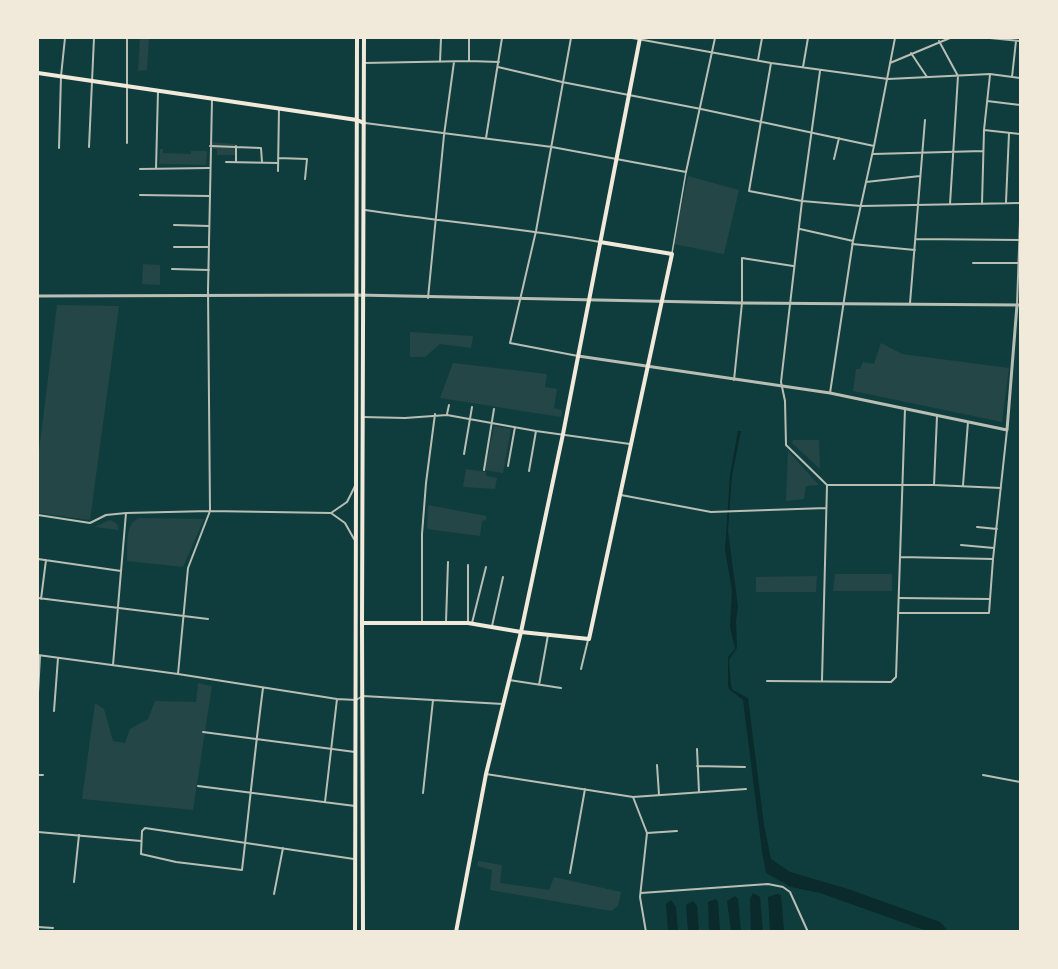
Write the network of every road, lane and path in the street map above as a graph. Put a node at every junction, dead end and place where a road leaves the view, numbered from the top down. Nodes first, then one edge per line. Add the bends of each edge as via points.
1 (65, 38) edge
2 (94, 38) edge
3 (126, 38) edge
4 (357, 38) edge
5 (364, 38) edge
6 (441, 38) edge
7 (469, 38) edge
8 (502, 38) edge
9 (571, 38) edge
10 (632, 38) edge
11 (640, 38) edge
12 (715, 38) edge
13 (762, 38) edge
14 (808, 38) edge
15 (891, 38) edge
16 (895, 38) edge
17 (950, 38) edge
18 (990, 38) edge
19 (939, 41) junction
20 (1018, 41) edge
21 (711, 53) junction
22 (911, 53) junction
23 (758, 60) junction
24 (469, 61) junction
25 (440, 62) junction
26 (454, 62) junction
27 (499, 62) junction
28 (364, 63) junction
29 (771, 63) junction
30 (890, 63) junction
31 (498, 67) junction
32 (803, 68) junction
33 (820, 71) junction
34 (38, 73) edge
35 (990, 74) junction
36 (61, 76) junction
37 (958, 76) junction
38 (927, 77) junction
39 (1012, 77) junction
40 (1020, 78) edge
41 (888, 79) junction
42 (92, 81) junction
43 (562, 82) junction
44 (127, 86) junction
45 (158, 90) junction
46 (630, 95) junction
47 (212, 98) junction
48 (987, 101) junction
49 (1020, 105) edge
50 (279, 108) junction
51 (701, 109) junction
52 (357, 120) junction
53 (924, 120) dead end
54 (364, 123) junction
55 (762, 123) junction
56 (984, 130) junction
57 (810, 132) junction
58 (1009, 133) junction
59 (1020, 134) edge
60 (444, 135) junction
61 (839, 138) junction
62 (486, 140) junction
63 (127, 143) dead end
64 (210, 146) junction
65 (236, 146) junction
66 (874, 146) junction
67 (89, 147) dead end
68 (552, 147) junction
69 (60, 148) dead end
70 (983, 151) junction
71 (953, 153) junction
72 (873, 154) junction
73 (922, 154) junction
74 (278, 158) junction
75 (617, 159) junction
76 (834, 159) dead end
77 (226, 162) dead end
78 (236, 162) junction
79 (262, 162) junction
80 (278, 163) junction
81 (210, 168) junction
82 (140, 169) dead end
83 (156, 170) junction
84 (278, 171) dead end
85 (686, 171) junction
86 (920, 176) junction
87 (305, 179) dead end
88 (866, 182) junction
89 (140, 195) dead end
90 (209, 195) junction
91 (802, 201) junction
92 (1006, 202) junction
93 (1020, 203) edge
94 (950, 204) junction
95 (982, 204) junction
96 (918, 205) junction
97 (861, 206) junction
98 (363, 209) junction
99 (435, 220) junction
100 (1020, 221) edge
101 (174, 225) dead end
102 (209, 226) junction
103 (799, 229) junction
104 (536, 231) junction
105 (916, 239) junction
106 (1020, 240) edge
107 (600, 242) junction
108 (853, 242) junction
109 (174, 247) dead end
110 (209, 247) junction
111 (915, 250) junction
112 (672, 254) junction
113 (973, 263) dead end
114 (1019, 263) edge
115 (794, 267) junction
116 (172, 269) dead end
117 (209, 270) junction
118 (208, 295) junction
119 (357, 295) junction
120 (38, 296) edge
121 (364, 296) junction
122 (428, 298) junction
123 (522, 298) junction
124 (588, 299) junction
125 (662, 302) junction
126 (792, 302) junction
127 (741, 303) junction
128 (843, 303) junction
129 (910, 303) junction
130 (1019, 305) edge
131 (578, 356) junction
132 (647, 367) junction
133 (734, 380) junction
134 (782, 386) junction
135 (830, 393) junction
136 (449, 405) dead end
137 (472, 407) dead end
138 (905, 408) junction
139 (494, 409) dead end
140 (435, 414) junction
141 (447, 415) junction
142 (937, 416) junction
143 (363, 417) junction
144 (470, 420) junction
145 (968, 422) junction
146 (492, 423) junction
147 (514, 427) junction
148 (1007, 430) junction
149 (536, 431) junction
150 (563, 434) junction
151 (630, 444) junction
152 (464, 454) dead end
153 (508, 466) dead end
154 (484, 470) dead end
155 (529, 471) dead end
156 (356, 484) junction
157 (827, 485) junction
158 (904, 485) junction
159 (934, 485) junction
160 (963, 486) junction
161 (1001, 488) junction
162 (621, 495) junction
163 (826, 508) junction
164 (210, 511) junction
165 (126, 513) junction
166 (331, 513) junction
167 (38, 515) edge
168 (977, 527) dead end
169 (997, 529) junction
170 (355, 541) junction
171 (961, 545) dead end
172 (994, 548) junction
173 (901, 557) junction
174 (38, 559) edge
175 (993, 559) junction
176 (46, 561) junction
177 (448, 561) dead end
178 (468, 566) dead end
179 (486, 567) dead end
180 (121, 571) junction
181 (503, 577) dead end
182 (39, 598) edge
183 (899, 598) junction
184 (990, 598) junction
185 (117, 609) junction
186 (898, 613) junction
187 (183, 618) junction
188 (208, 619) dead end
189 (362, 623) junction
190 (422, 623) junction
191 (446, 623) junction
192 (470, 623) junction
193 (492, 627) junction
194 (521, 632) junction
195 (548, 635) junction
196 (588, 640) junction
197 (39, 655) edge
198 (58, 658) junction
199 (113, 665) junction
200 (581, 669) dead end
201 (178, 674) junction
202 (509, 680) junction
203 (767, 681) dead end
204 (822, 681) junction
205 (539, 685) junction
206 (263, 688) junction
207 (561, 688) dead end
208 (38, 693) edge
209 (363, 696) junction
210 (337, 699) junction
211 (356, 700) junction
212 (433, 700) junction
213 (503, 704) junction
214 (54, 711) dead end
215 (203, 732) dead end
216 (256, 739) junction
217 (697, 749) dead end
218 (331, 750) junction
219 (355, 752) junction
220 (657, 765) dead end
221 (697, 766) junction
222 (745, 767) dead end
223 (486, 774) junction
224 (38, 775) edge
225 (43, 775) dead end
226 (983, 775) dead end
227 (1020, 782) edge
228 (198, 786) dead end
229 (585, 789) junction
230 (746, 789) dead end
231 (252, 792) junction
232 (699, 792) junction
233 (423, 793) dead end
234 (658, 795) junction
235 (633, 797) junction
236 (325, 802) junction
237 (355, 806) junction
238 (677, 831) dead end
239 (38, 832) edge
240 (647, 833) junction
241 (79, 835) junction
242 (141, 841) junction
243 (245, 844) junction
244 (283, 848) junction
245 (354, 860) junction
246 (570, 873) dead end
247 (74, 882) dead end
248 (641, 893) junction
249 (274, 894) dead end
250 (38, 927) edge
251 (53, 928) dead end
252 (355, 932) edge
253 (363, 932) edge
254 (456, 932) edge
255 (646, 932) edge
256 (808, 932) edge

1 - 36 street
2 - 42 street
3 - 44 street
4 - 52 main road
5 - 28 main road
6 - 25 street
7 - 24 street
8 - 27 street
9 - 43 street
10 - 11 street
11 - 21 street
11 - 46 main road
12 - 21 street
13 - 23 street
14 - 32 street
15 - 16 street
16 - 30 street
17 - 19 street
18 - 20 street
19 - 22 street
19 - 37 street
20 - 39 street
21 - 23 street
21 - 51 street
22 - 30 street
22 - 38 street
23 - 29 street
24 - 26 street
24 - 27 street
25 - 26 street
25 - 28 street
26 - 60 street
27 - 31 street
28 - 54 main road
29 - 32 street
29 - 55 street
30 - 41 street
31 - 43 street
31 - 62 street
32 - 33 street
33 - 41 street
33 - 57 street
34 - 36 main road
35 - 37 street
35 - 39 street
35 - 48 street
36 - 42 main road
36 - 69 street
37 - 38 street
37 - 71 street
38 - 41 street
39 - 40 street
41 - 66 street
42 - 44 main road
42 - 67 street
43 - 46 street
43 - 68 street
44 - 45 main road
44 - 63 street
45 - 47 main road
45 - 83 street
46 - 51 street
46 - 75 main road
47 - 50 main road
47 - 64 street
48 - 49 street
48 - 56 street
50 - 52 main road
50 - 74 street
51 - 55 street
51 - 85 street
52 - 54 main road
52 - 119 main road
53 - 73 street
54 - 60 street
54 - 98 main road
55 - 57 street
55 - 91 street via 749,191
56 - 58 street
56 - 70 street
57 - 61 street
57 - 91 street
58 - 59 street
58 - 92 street
60 - 62 street
60 - 99 street
61 - 66 street
61 - 76 street
62 - 68 street
64 - 65 street
64 - 81 street
65 - 78 street
65 - 79 street via 261,148
66 - 72 street
68 - 75 street
68 - 104 street
70 - 71 street
70 - 95 street
71 - 73 street
71 - 94 street
72 - 73 street
72 - 88 street
73 - 86 street
74 - 80 street
74 - 87 street via 306,159
75 - 85 street
75 - 107 main road
77 - 78 street
78 - 79 street
79 - 80 street
80 - 84 street
81 - 83 street
81 - 90 street
82 - 83 street
85 - 112 street
86 - 88 street
86 - 96 street
88 - 97 street
89 - 90 street
90 - 102 street
91 - 97 street
91 - 103 street
92 - 93 street
92 - 95 street
94 - 95 street
94 - 96 street
96 - 97 street
96 - 105 street
97 - 108 street
98 - 99 street
98 - 121 main road
99 - 104 street
99 - 122 street
100 - 106 street
101 - 102 street
102 - 110 street
103 - 108 street
103 - 115 street
104 - 107 street
104 - 123 street
105 - 106 street
105 - 111 street
106 - 114 street
107 - 112 main road
107 - 124 main road
108 - 111 street
108 - 128 street
109 - 110 street
110 - 117 street
111 - 129 street
112 - 125 main road
113 - 114 street
114 - 130 street
115 - 126 street
115 - 127 street via 742,258
116 - 117 street
117 - 118 street
118 - 119 street
118 - 120 street
118 - 164 street
119 - 121 street
119 - 156 main road
121 - 122 street
121 - 143 main road
122 - 123 street
123 - 124 street
123 - 131 street via 510,343
124 - 125 street
124 - 131 main road
125 - 127 street
125 - 132 main road
126 - 127 street
126 - 128 street
126 - 134 street
127 - 133 street
128 - 129 street
128 - 135 street
129 - 130 street
130 - 148 street
131 - 132 street
131 - 150 main road
132 - 133 street
132 - 151 main road
133 - 134 street
134 - 135 street
134 - 157 street via 786,444
135 - 138 street
136 - 141 street
137 - 144 street
138 - 142 street
138 - 158 street
139 - 146 street
140 - 141 street
140 - 143 street
140 - 190 street via 422,534
141 - 144 street
142 - 145 street
142 - 159 street
143 - 189 main road
144 - 146 street
144 - 152 street
145 - 148 street
145 - 160 street
146 - 147 street
146 - 154 street
147 - 149 street
147 - 153 street
148 - 161 street
149 - 150 street
149 - 155 street
150 - 151 street
150 - 194 main road
151 - 162 main road
156 - 166 street via 347,502
156 - 170 main road
157 - 158 street
157 - 163 street
158 - 159 street
158 - 173 street
159 - 160 street
160 - 161 street
161 - 169 street
162 - 163 street via 704,512
162 - 196 main road
163 - 204 street
164 - 165 street
164 - 166 street
164 - 187 street via 188,568
165 - 167 street via 90,522
165 - 180 street
166 - 170 street via 345,523
168 - 169 street
169 - 172 street
170 - 211 main road
171 - 172 street
172 - 175 street
173 - 175 street
173 - 183 street
174 - 176 street
175 - 184 street
176 - 180 street
176 - 182 street
177 - 191 street
178 - 192 street
179 - 192 street
180 - 185 street
181 - 193 street
182 - 185 street
183 - 184 street
183 - 186 street
184 - 186 street via 989,613
185 - 187 street
185 - 199 street
186 - 204 street via 896,677 891,682
187 - 188 street
187 - 201 street
189 - 190 main road
189 - 209 main road
190 - 191 main road
191 - 192 main road
192 - 193 main road
193 - 194 main road
194 - 195 main road
194 - 202 main road
195 - 196 main road
195 - 205 street
196 - 200 street
197 - 198 street
197 - 208 street
198 - 199 street
198 - 214 street
199 - 201 street
201 - 206 street
202 - 205 street
202 - 213 main road
203 - 204 street
205 - 207 street
206 - 210 street
206 - 216 street
209 - 211 street
209 - 212 street
209 - 253 main road
210 - 211 street
210 - 218 street
211 - 219 main road
212 - 213 street
212 - 233 street
213 - 223 main road
215 - 216 street
216 - 218 street
216 - 231 street
217 - 221 street
218 - 219 street
218 - 236 street
219 - 237 main road
220 - 234 street
221 - 222 street
221 - 232 street
223 - 229 street
223 - 254 main road
224 - 225 street
226 - 227 street
228 - 231 street
229 - 235 street
229 - 246 street
230 - 232 street
231 - 236 street
231 - 243 street
232 - 234 street
234 - 235 street
235 - 240 street
236 - 237 street
237 - 245 main road
238 - 240 street
239 - 241 street
240 - 248 street
241 - 242 street
241 - 247 street
242 - 243 street via 143,829 148,828
242 - 243 street via 140,852 145,856 242,870
243 - 244 street
244 - 245 street
244 - 249 street
245 - 252 main road
248 - 255 street
248 - 256 street via 768,884 783,887 790,892
250 - 251 street

